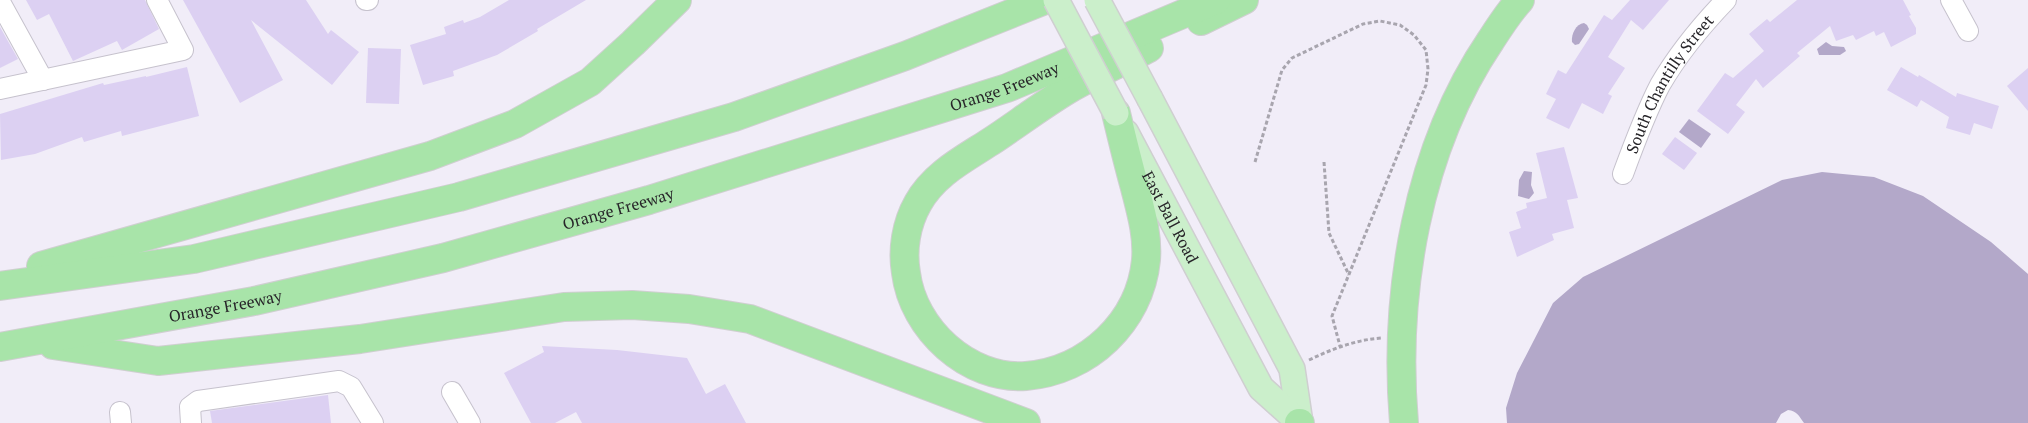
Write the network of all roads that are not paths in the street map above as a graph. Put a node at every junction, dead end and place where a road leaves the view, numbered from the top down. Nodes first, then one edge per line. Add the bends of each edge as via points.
1 (157, 0) edge
2 (677, 0) edge
3 (1013, 0) edge
4 (1045, 0) edge
5 (1056, 0) edge
6 (1097, 0) edge
7 (1216, 0) edge
8 (1244, 0) edge
9 (1520, 0) edge
10 (1726, 0) edge
11 (1952, 0) edge
12 (0, 2) edge
13 (1968, 31) dead end
14 (906, 56) junction
15 (43, 80) junction
16 (0, 89) edge
17 (1116, 113) junction
18 (1623, 174) dead end
19 (0, 278) edge
20 (0, 286) edge
21 (29, 342) junction
22 (0, 346) edge
23 (452, 392) dead end
24 (191, 423) edge
25 (374, 423) edge
26 (470, 423) edge
27 (1026, 423) edge
28 (1300, 423) edge
29 (1404, 423) edge

1 - 15 street via 183,50
2 - 19 highway via 590,82 515,124 430,156
3 - 14 highway
4 - 14 highway
5 - 17 main road, East Ball Road, bridge
6 - 28 main road, East Ball Road, bridge via 1292,369
7 - 21 highway, Orange Freeway via 1007,88 649,200 443,258 263,299
8 - 17 highway via 1068,90 949,168 931,185 910,220 904,263 913,304 922,321 956,354 975,365 1000,373 1026,376 1060,369 1091,353 1122,323 1142,283 1146,236
9 - 29 highway via 1471,70 1441,139 1419,208 1406,280 1402,338
10 - 18 street, South Chantilly Street via 1689,42 1661,85 1648,109
11 - 13 street
12 - 15 street
14 - 20 highway via 734,116 459,197 194,259
15 - 16 street
17 - 28 main road, East Ball Road via 1261,388
21 - 22 highway, Orange Freeway
21 - 27 highway via 158,360 360,339 564,307 632,305 690,309 750,320
23 - 26 street
24 - 25 street via 190,407 198,401 339,381 351,387

